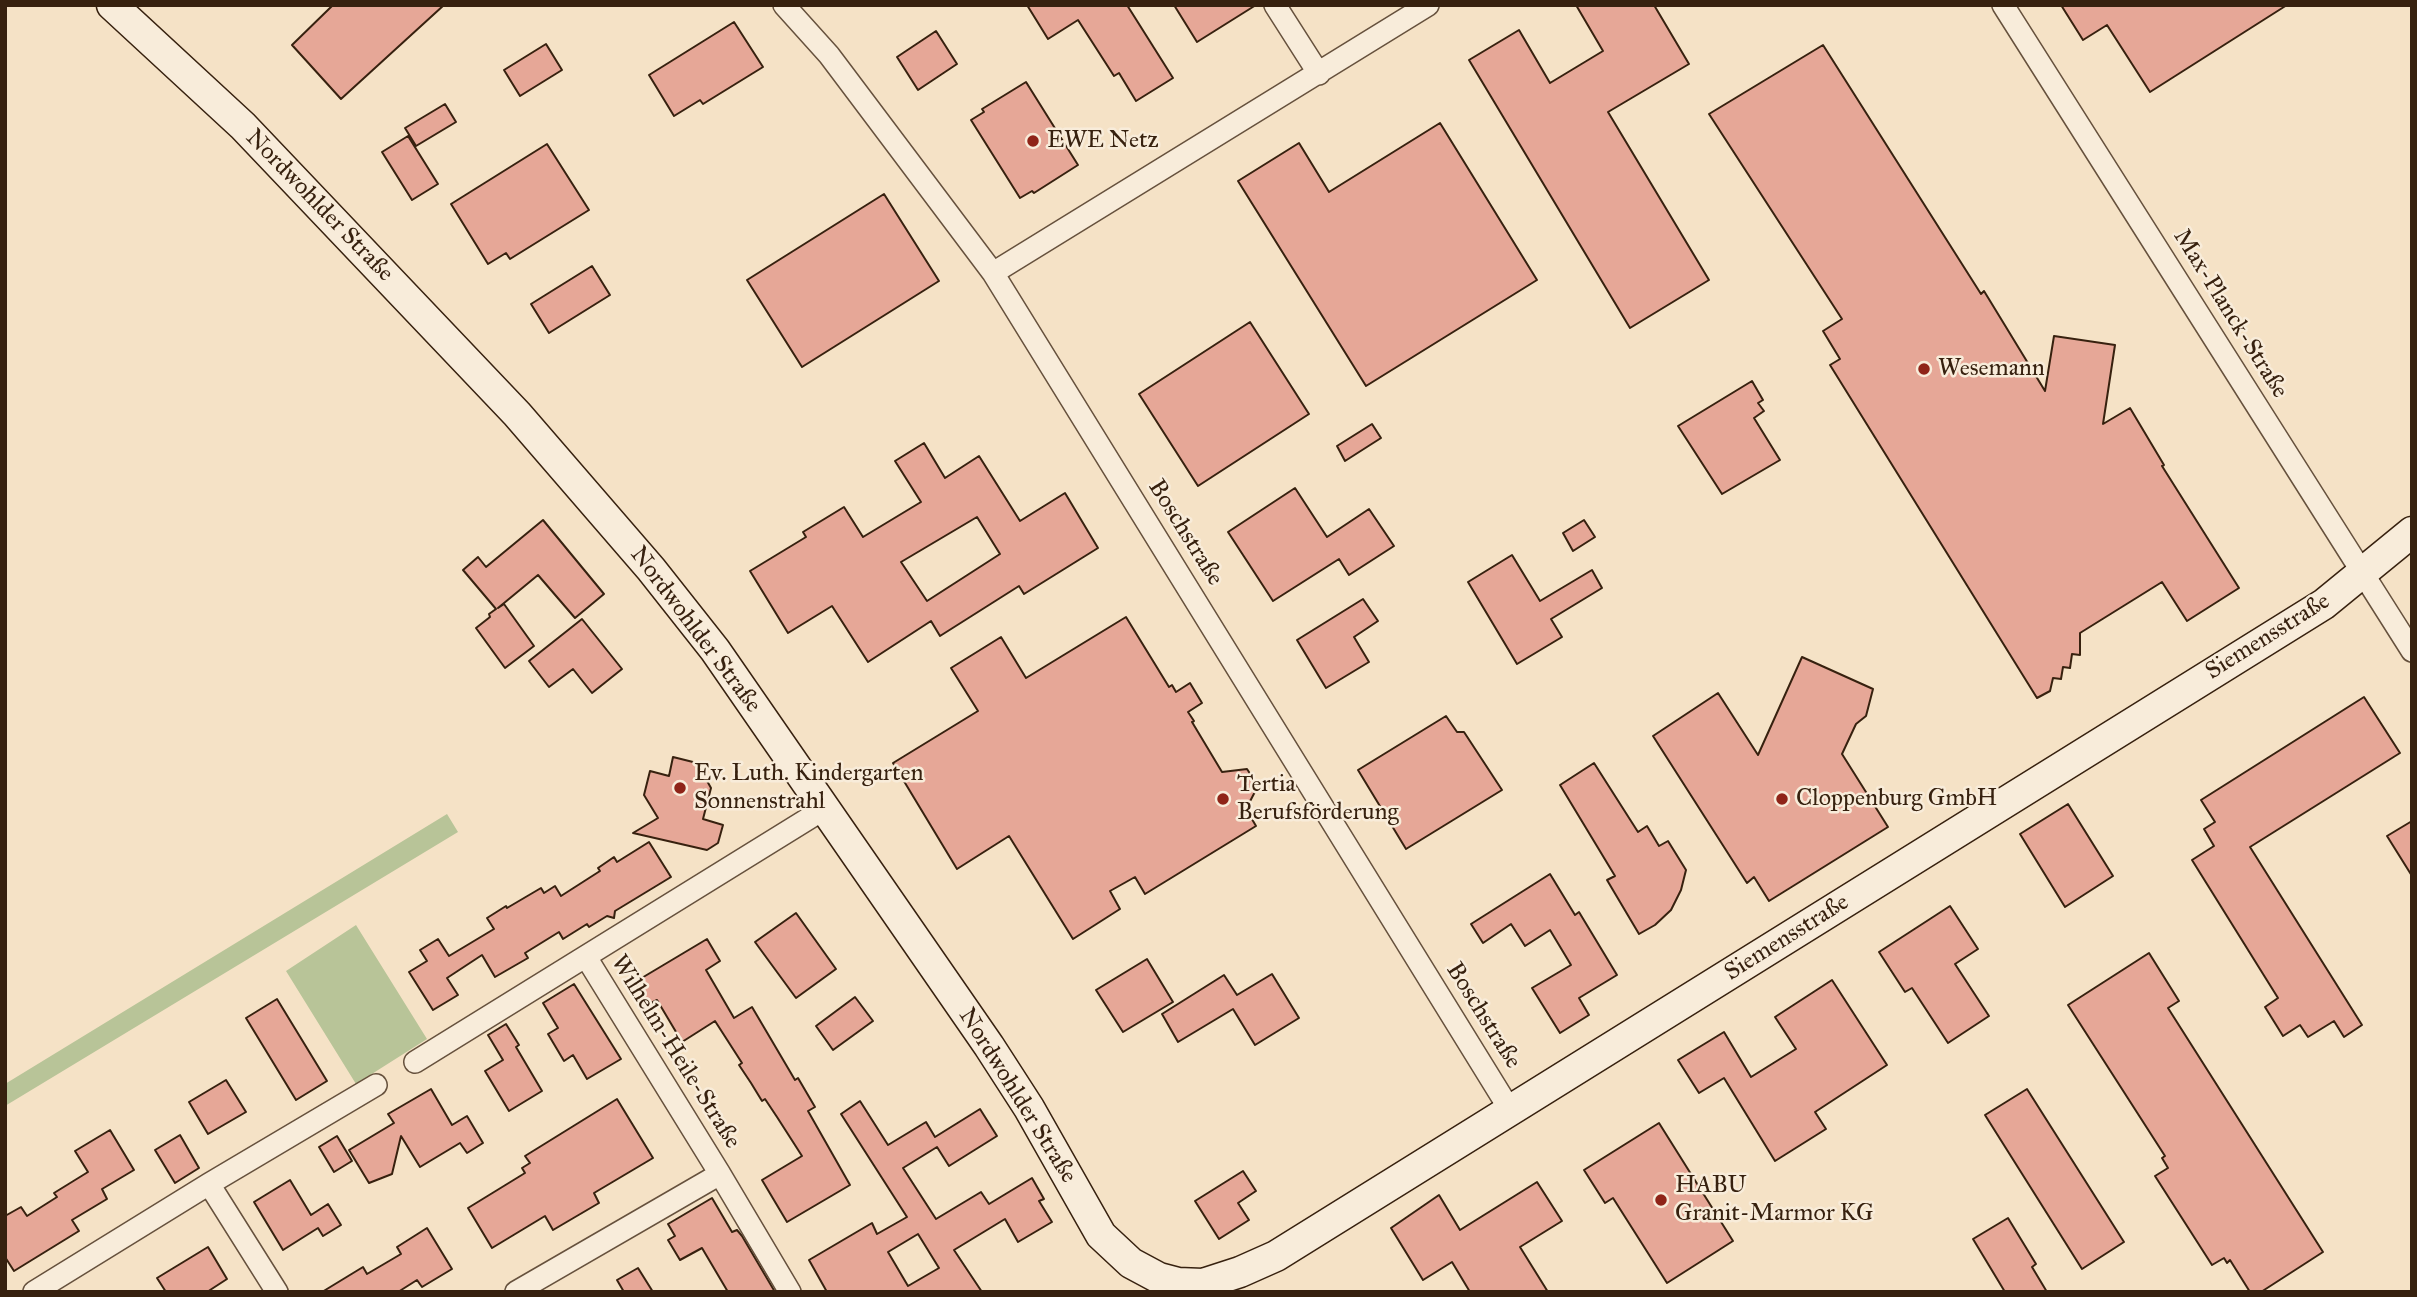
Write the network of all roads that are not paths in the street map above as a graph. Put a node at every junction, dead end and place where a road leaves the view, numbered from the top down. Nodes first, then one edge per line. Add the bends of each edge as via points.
1 (112, 5) edge
2 (784, 5) edge
3 (1275, 5) edge
4 (1428, 5) edge
5 (2003, 5) edge
6 (1320, 74) junction
7 (993, 273) junction
8 (2412, 532) edge
9 (2363, 574) junction
10 (2412, 651) edge
11 (824, 809) junction
12 (586, 957) junction
13 (415, 1062) dead end
14 (376, 1085) dead end
15 (1510, 1110) junction
16 (720, 1174) junction
17 (209, 1184) junction
18 (530, 1288) edge
19 (1200, 1288) edge
20 (34, 1292) edge
21 (277, 1292) edge
22 (790, 1292) edge

1 - 11 main road, Nordwohlder Straße via 243,126 517,414 715,650
2 - 7 street, Boschstraße via 829,55
3 - 6 street
4 - 6 street
5 - 9 street, Max-Planck-Straße
6 - 7 street
7 - 15 street, Boschstraße
8 - 9 main road, Siemensstraße
9 - 10 street, Max-Planck-Straße
9 - 15 main road, Siemensstraße via 2324,604
11 - 12 street, Wilhelm-Heile-Straße
11 - 19 main road, Nordwohlder Straße via 1029,1108 1101,1234 1131,1264 1159,1278
12 - 13 street, Wilhelm-Heile-Straße
12 - 16 street, Wilhelm-Heile-Straße
14 - 17 street
15 - 19 main road, Siemensstraße via 1276,1256
16 - 18 street, Wilhelm-Heile-Straße
16 - 22 street, Wilhelm-Heile-Straße
17 - 20 street
17 - 21 street

